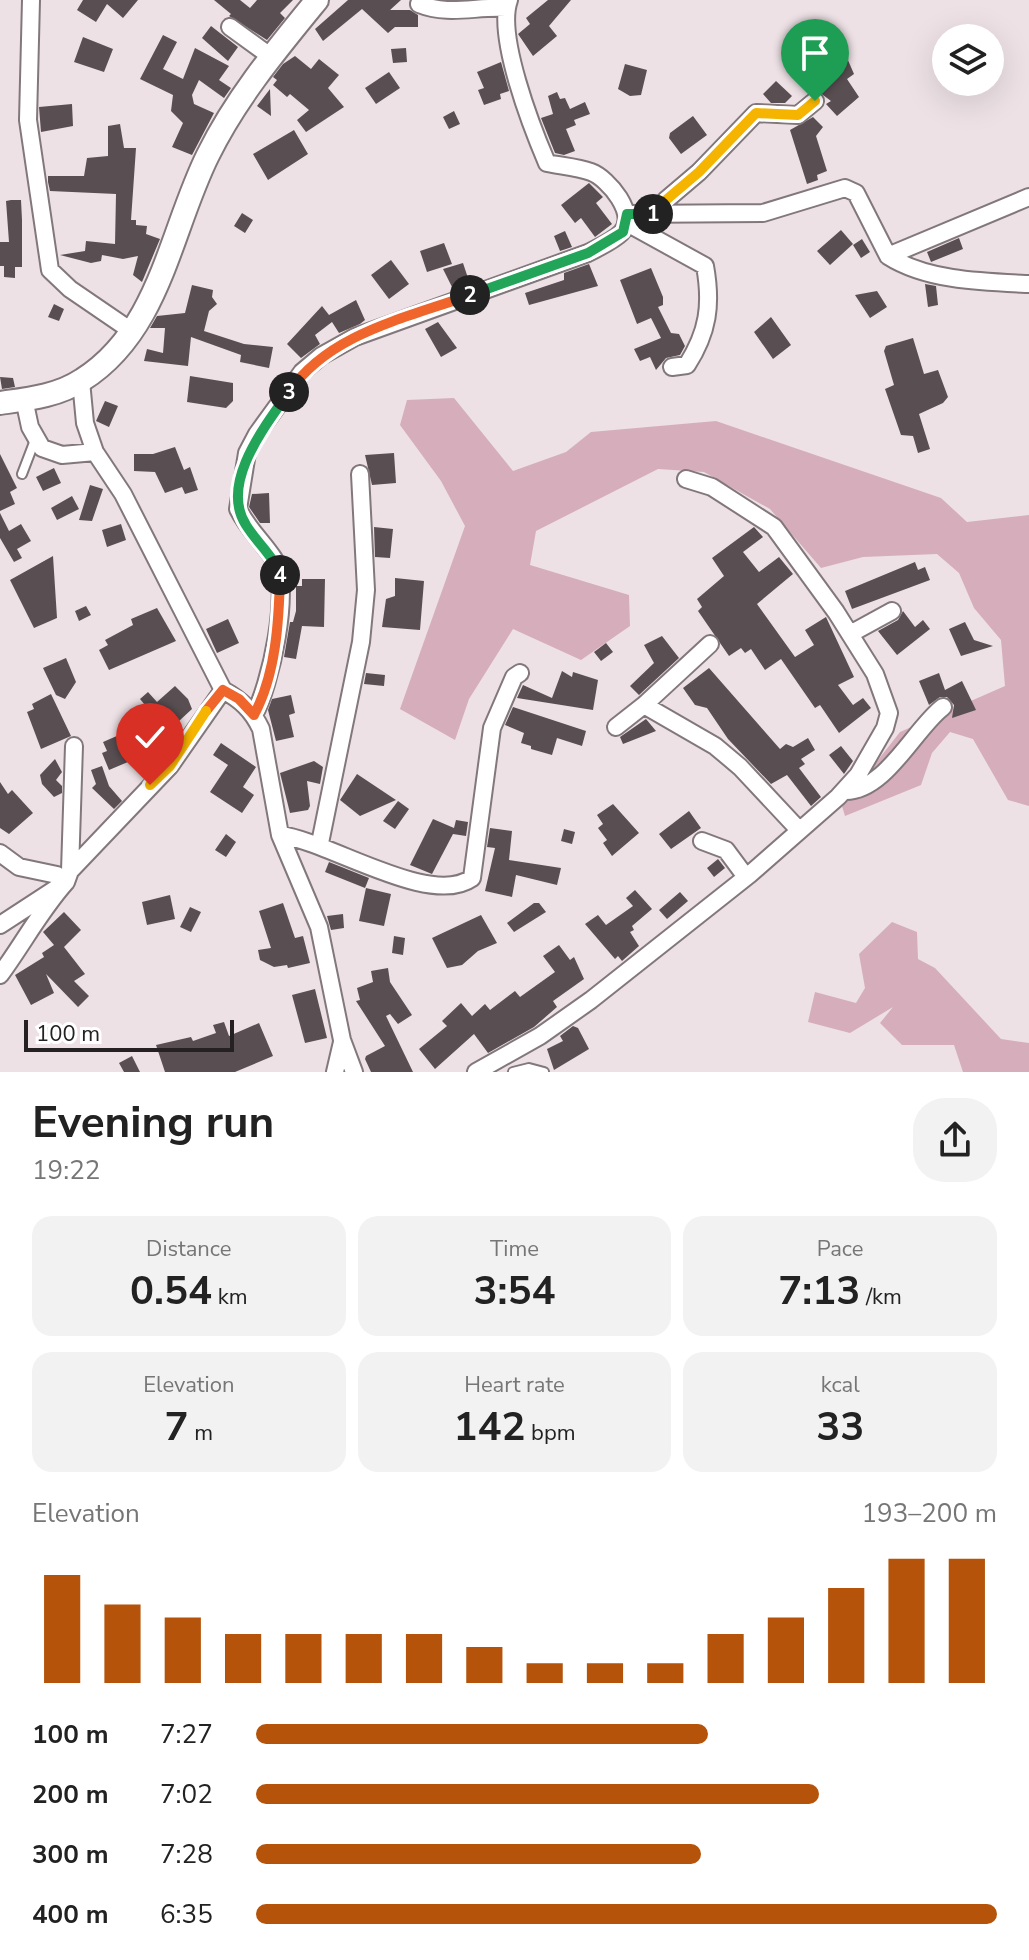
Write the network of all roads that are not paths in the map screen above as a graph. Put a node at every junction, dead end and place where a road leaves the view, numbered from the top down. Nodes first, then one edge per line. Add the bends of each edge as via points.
1 (31, 0) edge
2 (317, 0) edge
3 (419, 4) dead end
4 (508, 4) edge
5 (230, 27) dead end
6 (270, 56) junction
7 (815, 101) dead end
8 (1029, 197) edge
9 (657, 214) junction
10 (627, 218) junction
11 (888, 256) junction
12 (1029, 284) edge
13 (130, 330) junction
14 (672, 367) dead end
15 (81, 381) junction
16 (24, 399) junction
17 (0, 403) edge
18 (35, 439) junction
19 (95, 452) junction
20 (22, 474) dead end
21 (360, 474) dead end
22 (686, 479) dead end
23 (892, 611) dead end
24 (850, 634) junction
25 (710, 644) dead end
26 (520, 673) dead end
27 (223, 690) junction
28 (644, 705) junction
29 (943, 707) dead end
30 (254, 715) junction
31 (616, 727) dead end
32 (74, 746) dead end
33 (843, 791) junction
34 (799, 830) junction
35 (280, 835) junction
36 (702, 841) dead end
37 (320, 843) junction
38 (0, 853) edge
39 (68, 876) junction
40 (746, 877) junction
41 (0, 925) edge
42 (0, 975) edge
43 (342, 1040) junction
44 (335, 1072) edge
45 (354, 1072) edge
46 (476, 1072) edge
47 (513, 1072) edge
48 (544, 1072) edge

1 - 13 street via 28,120 50,270 88,304
2 - 6 street
3 - 4 street via 456,12
4 - 10 street via 506,34 527,118 547,163 594,173
5 - 6 street
6 - 13 street via 208,155 149,305
7 - 9 street via 798,115 756,113
8 - 11 street
9 - 10 street
9 - 11 street via 763,213 845,188 856,193
10 - 14 street via 705,266 710,314 687,365
10 - 30 street via 623,232 588,253 355,337 302,372 247,453 240,492 238,509 245,524 275,560 281,576 272,663
11 - 12 street via 932,273
13 - 15 street
15 - 16 street
15 - 19 street via 85,423
16 - 17 street
16 - 18 street
18 - 19 street via 50,454
18 - 20 lane
19 - 27 street via 123,494
21 - 37 street via 366,590 361,642
22 - 24 street via 712,487 764,518
23 - 24 street
24 - 33 street via 875,674 889,713 872,750
25 - 28 street
26 - 37 street via 492,728 472,878 440,887 418,882
27 - 30 street
27 - 39 street via 170,766
28 - 31 street
28 - 34 street via 715,746
29 - 33 street via 891,766 853,791
30 - 35 street
32 - 39 street
33 - 34 street
34 - 40 street
35 - 37 street
35 - 43 street via 319,927
36 - 40 street via 726,850
38 - 39 street via 19,867
39 - 41 street
39 - 42 street
40 - 46 street via 591,1000
43 - 44 street
43 - 45 street
47 - 48 lane

